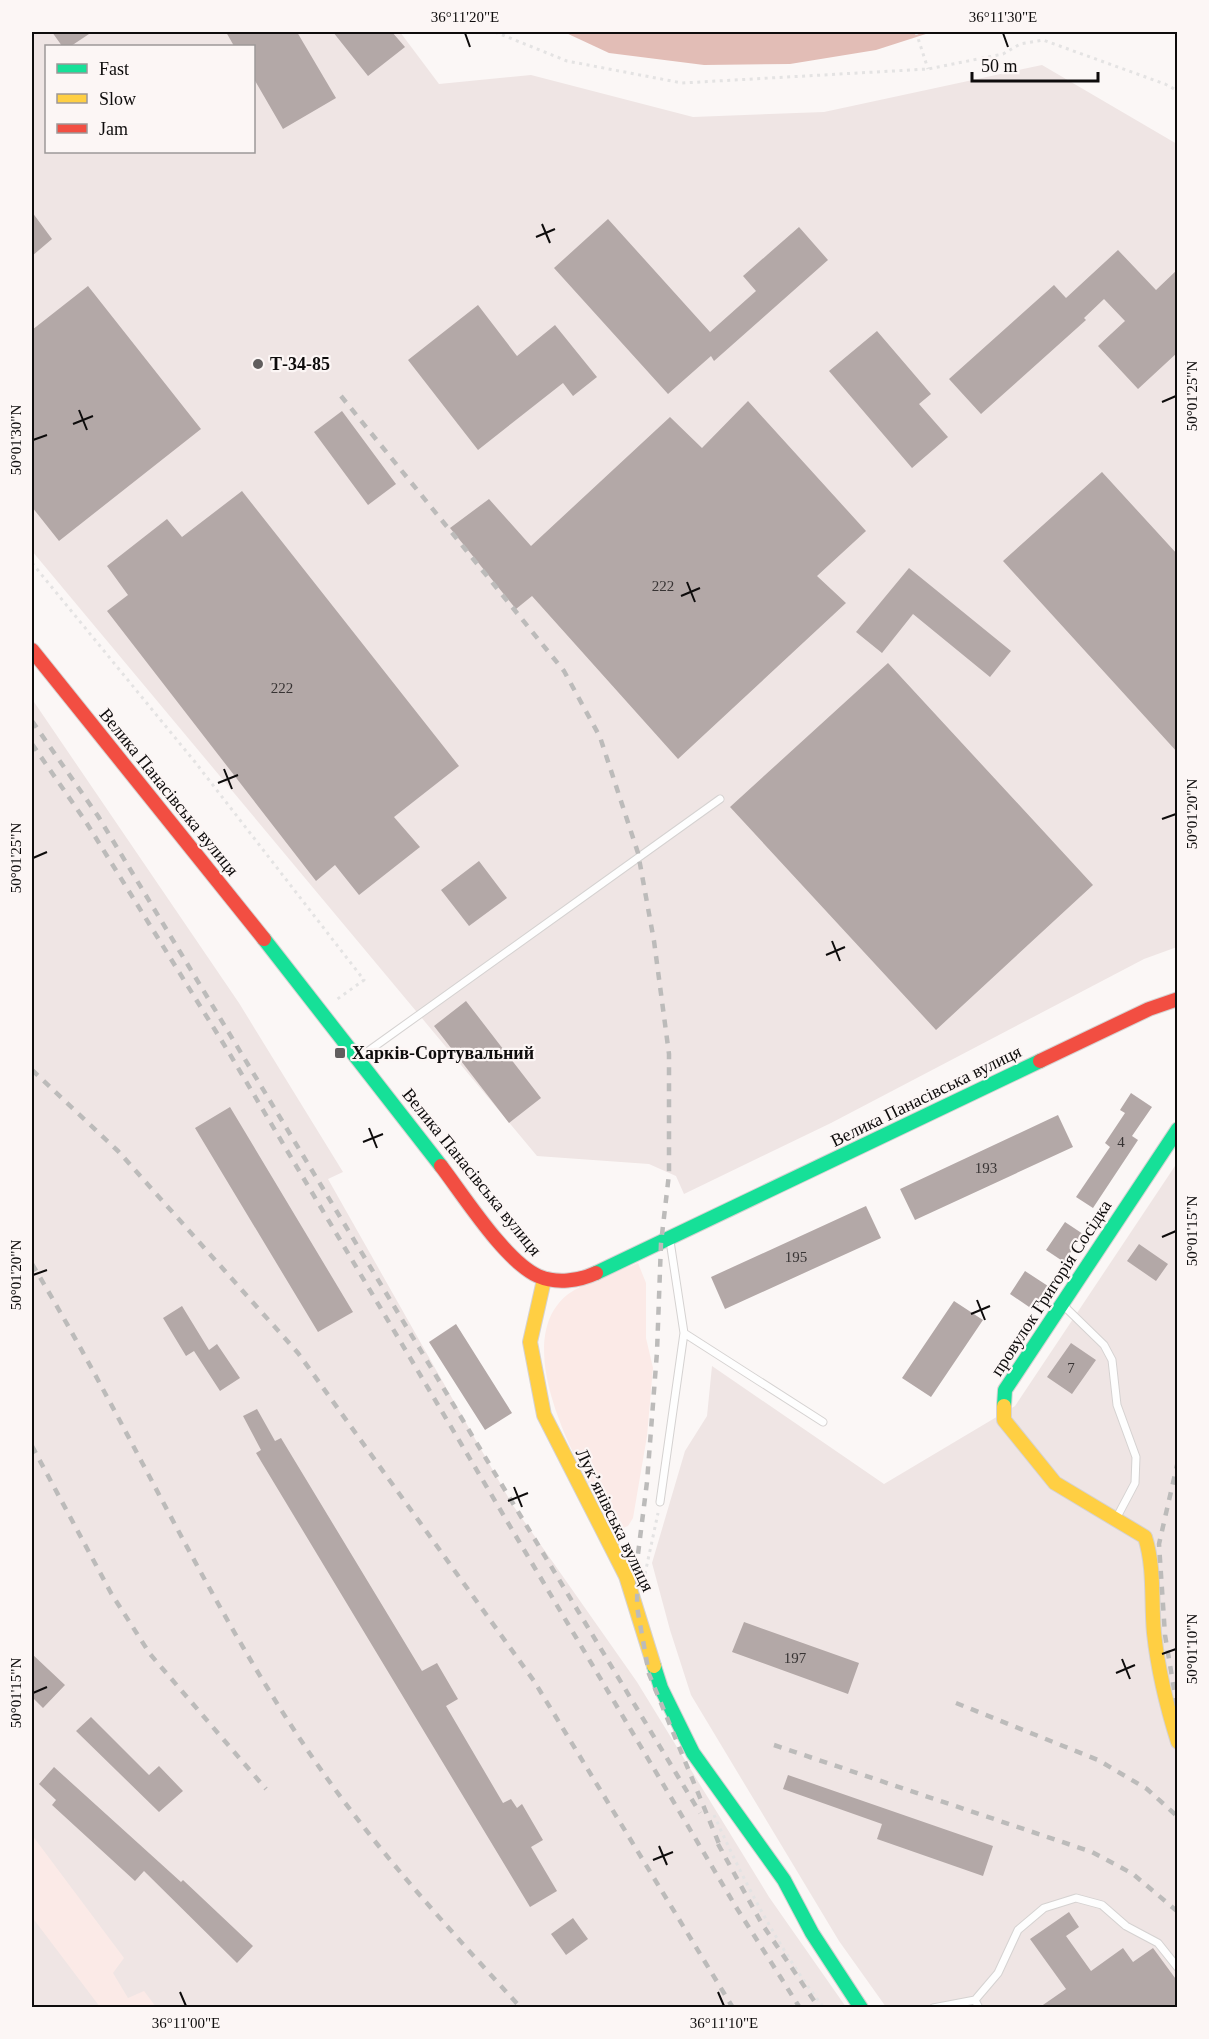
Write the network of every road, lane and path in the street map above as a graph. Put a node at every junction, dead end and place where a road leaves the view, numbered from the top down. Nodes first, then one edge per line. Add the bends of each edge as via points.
1 (495, 32) edge
2 (916, 32) edge
3 (928, 69) junction
4 (1178, 91) edge
5 (32, 564) edge
6 (32, 650) edge
7 (720, 799) dead end
8 (1178, 999) edge
9 (330, 1004) dead end
10 (358, 1058) junction
11 (1178, 1129) edge
12 (670, 1239) junction
13 (544, 1280) junction
14 (1062, 1304) junction
15 (684, 1333) junction
16 (823, 1422) dead end
17 (660, 1502) joint
18 (1116, 1519) junction
19 (645, 1576) dead end
20 (1178, 1742) edge
21 (710, 1806) dead end
22 (1178, 1968) edge
23 (975, 2000) junction
24 (824, 2007) edge
25 (861, 2007) edge
26 (933, 2007) edge
27 (979, 2007) edge

1 - 3 path via 567,62 682,83
2 - 3 path
3 - 4 path via 1003,54 1020,44 1043,40
5 - 9 path via 202,770 364,980
6 - 10 street, Велика Панасівська вулиця
7 - 10 lane
8 - 12 street, Велика Панасівська вулиця via 1149,1009
10 - 13 street, Велика Панасівська вулиця via 502,1245 525,1270
11 - 14 street, провулок Григорія Сосідка
12 - 13 street, Велика Панасівська вулиця via 585,1278
12 - 15 lane
13 - 25 street, Лук’янівська вулиця via 530,1342 544,1415 626,1576 661,1688 693,1754 784,1880 812,1933
14 - 18 lane via 1104,1345 1112,1360 1117,1405 1136,1457 1136,1483
14 - 18 street, провулок Григорія Сосідка via 1005,1390 1004,1420 1055,1483
15 - 16 lane
15 - 17 lane
17 - 19 path
18 - 20 street, провулок Григорія Сосідка via 1145,1537 1151,1551 1154,1635
21 - 24 path via 730,1852 778,1938
22 - 23 lane via 1158,1943 1126,1926 1102,1905 1076,1898 1044,1908 1018,1930 998,1973
23 - 26 lane
23 - 27 lane

